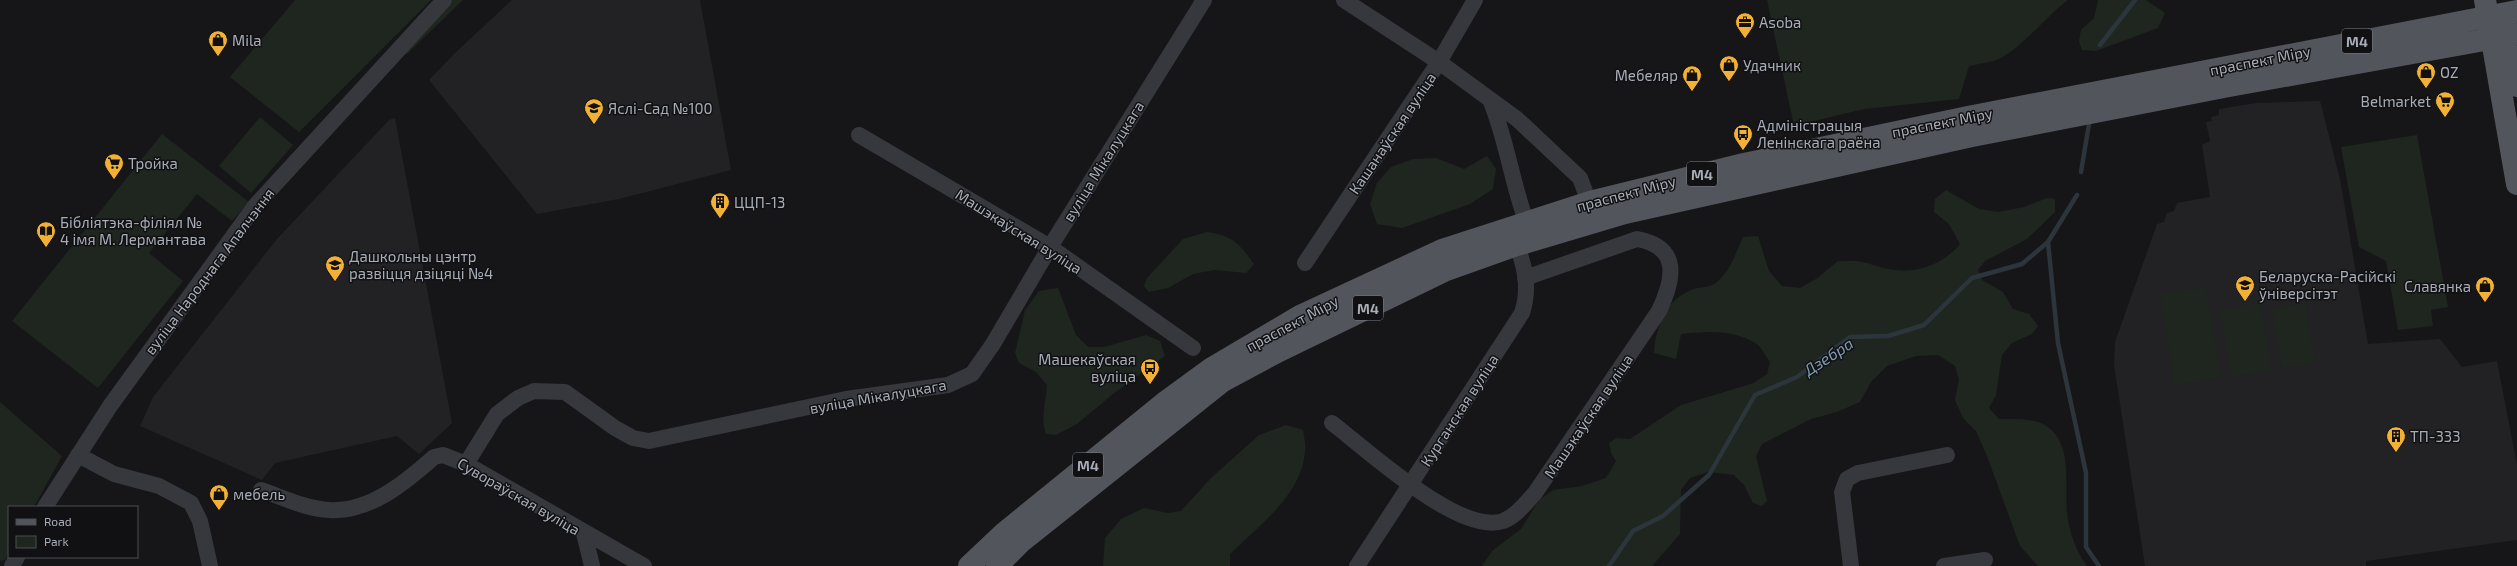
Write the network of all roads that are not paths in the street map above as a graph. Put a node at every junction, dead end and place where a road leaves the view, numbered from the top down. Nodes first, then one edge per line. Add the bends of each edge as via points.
1 (444, 0) edge
2 (1204, 0) edge
3 (1344, 0) edge
4 (1475, 0) edge
5 (2500, 8) edge
6 (2506, 36) edge
7 (1439, 62) junction
8 (2227, 76) junction
9 (2517, 86) edge
10 (1490, 102) junction
11 (1517, 119) junction
12 (1502, 131) junction
13 (859, 135) dead end
14 (2517, 184) edge
15 (1592, 212) junction
16 (1525, 236) junction
17 (1050, 247) junction
18 (1305, 263) dead end
19 (1525, 278) junction
20 (1193, 348) dead end
21 (1332, 423) dead end
22 (78, 455) junction
23 (1947, 455) dead end
24 (466, 464) junction
25 (1411, 485) junction
26 (261, 490) dead end
27 (46, 506) edge
28 (584, 533) junction
29 (1986, 560) dead end
30 (210, 566) edge
31 (592, 566) edge
32 (644, 566) edge
33 (969, 566) edge
34 (997, 566) edge
35 (1358, 566) edge
36 (1851, 566) edge
37 (1944, 566) edge

1 - 22 street, вуліца Народнага Апалчэння via 255,206 110,406
2 - 17 street, вуліца Мікалуцкага
3 - 7 street
4 - 7 street, Кашанаўская вуліца
5 - 6 main road
5 - 8 main road, праспект Міру / М4
6 - 8 main road, праспект Міру / М4
6 - 9 main road
6 - 14 main road
7 - 10 street
7 - 18 street, Кашанаўская вуліца
8 - 15 main road, праспект Міру / М4 via 1970,127
10 - 11 street
10 - 12 street, Курганская вуліца
11 - 12 street
11 - 15 street via 1580,178
12 - 16 street, Курганская вуліца
13 - 17 street, Машэкаўская вуліца
15 - 16 main road, праспект Міру / М4
16 - 19 street, Курганская вуліца
16 - 33 main road, праспект Міру / М4 via 1442,250 1300,316 1212,368 1164,403 1004,533
16 - 34 main road, праспект Міру / М4 via 1444,271 1223,381 1027,538
17 - 20 street, Машэкаўская вуліца
17 - 24 street, вуліца Мікалуцкага via 994,344 972,374 948,385 846,399 648,441 633,438 615,428 565,392 534,391 518,398 497,414
19 - 25 street, Курганская вуліца via 1527,298 1522,313
19 - 25 street, Машэкаўская вуліца via 1637,239 1653,242 1670,263 1670,280 1659,311 1536,493 1517,513 1504,521 1489,523 1460,516
21 - 25 street, Машэкаўская вуліца
22 - 27 street, вуліца Народнага Апалчэння
22 - 30 street via 114,474 159,486 191,504 200,521
23 - 36 street via 1858,473 1847,479 1842,492
24 - 26 street, Сувораўская вуліца via 443,455 434,457 382,497 351,508 329,510 293,502
24 - 28 street, Сувораўская вуліца
25 - 35 street, Курганская вуліца
28 - 31 street
28 - 32 street, Сувораўская вуліца
29 - 37 street

